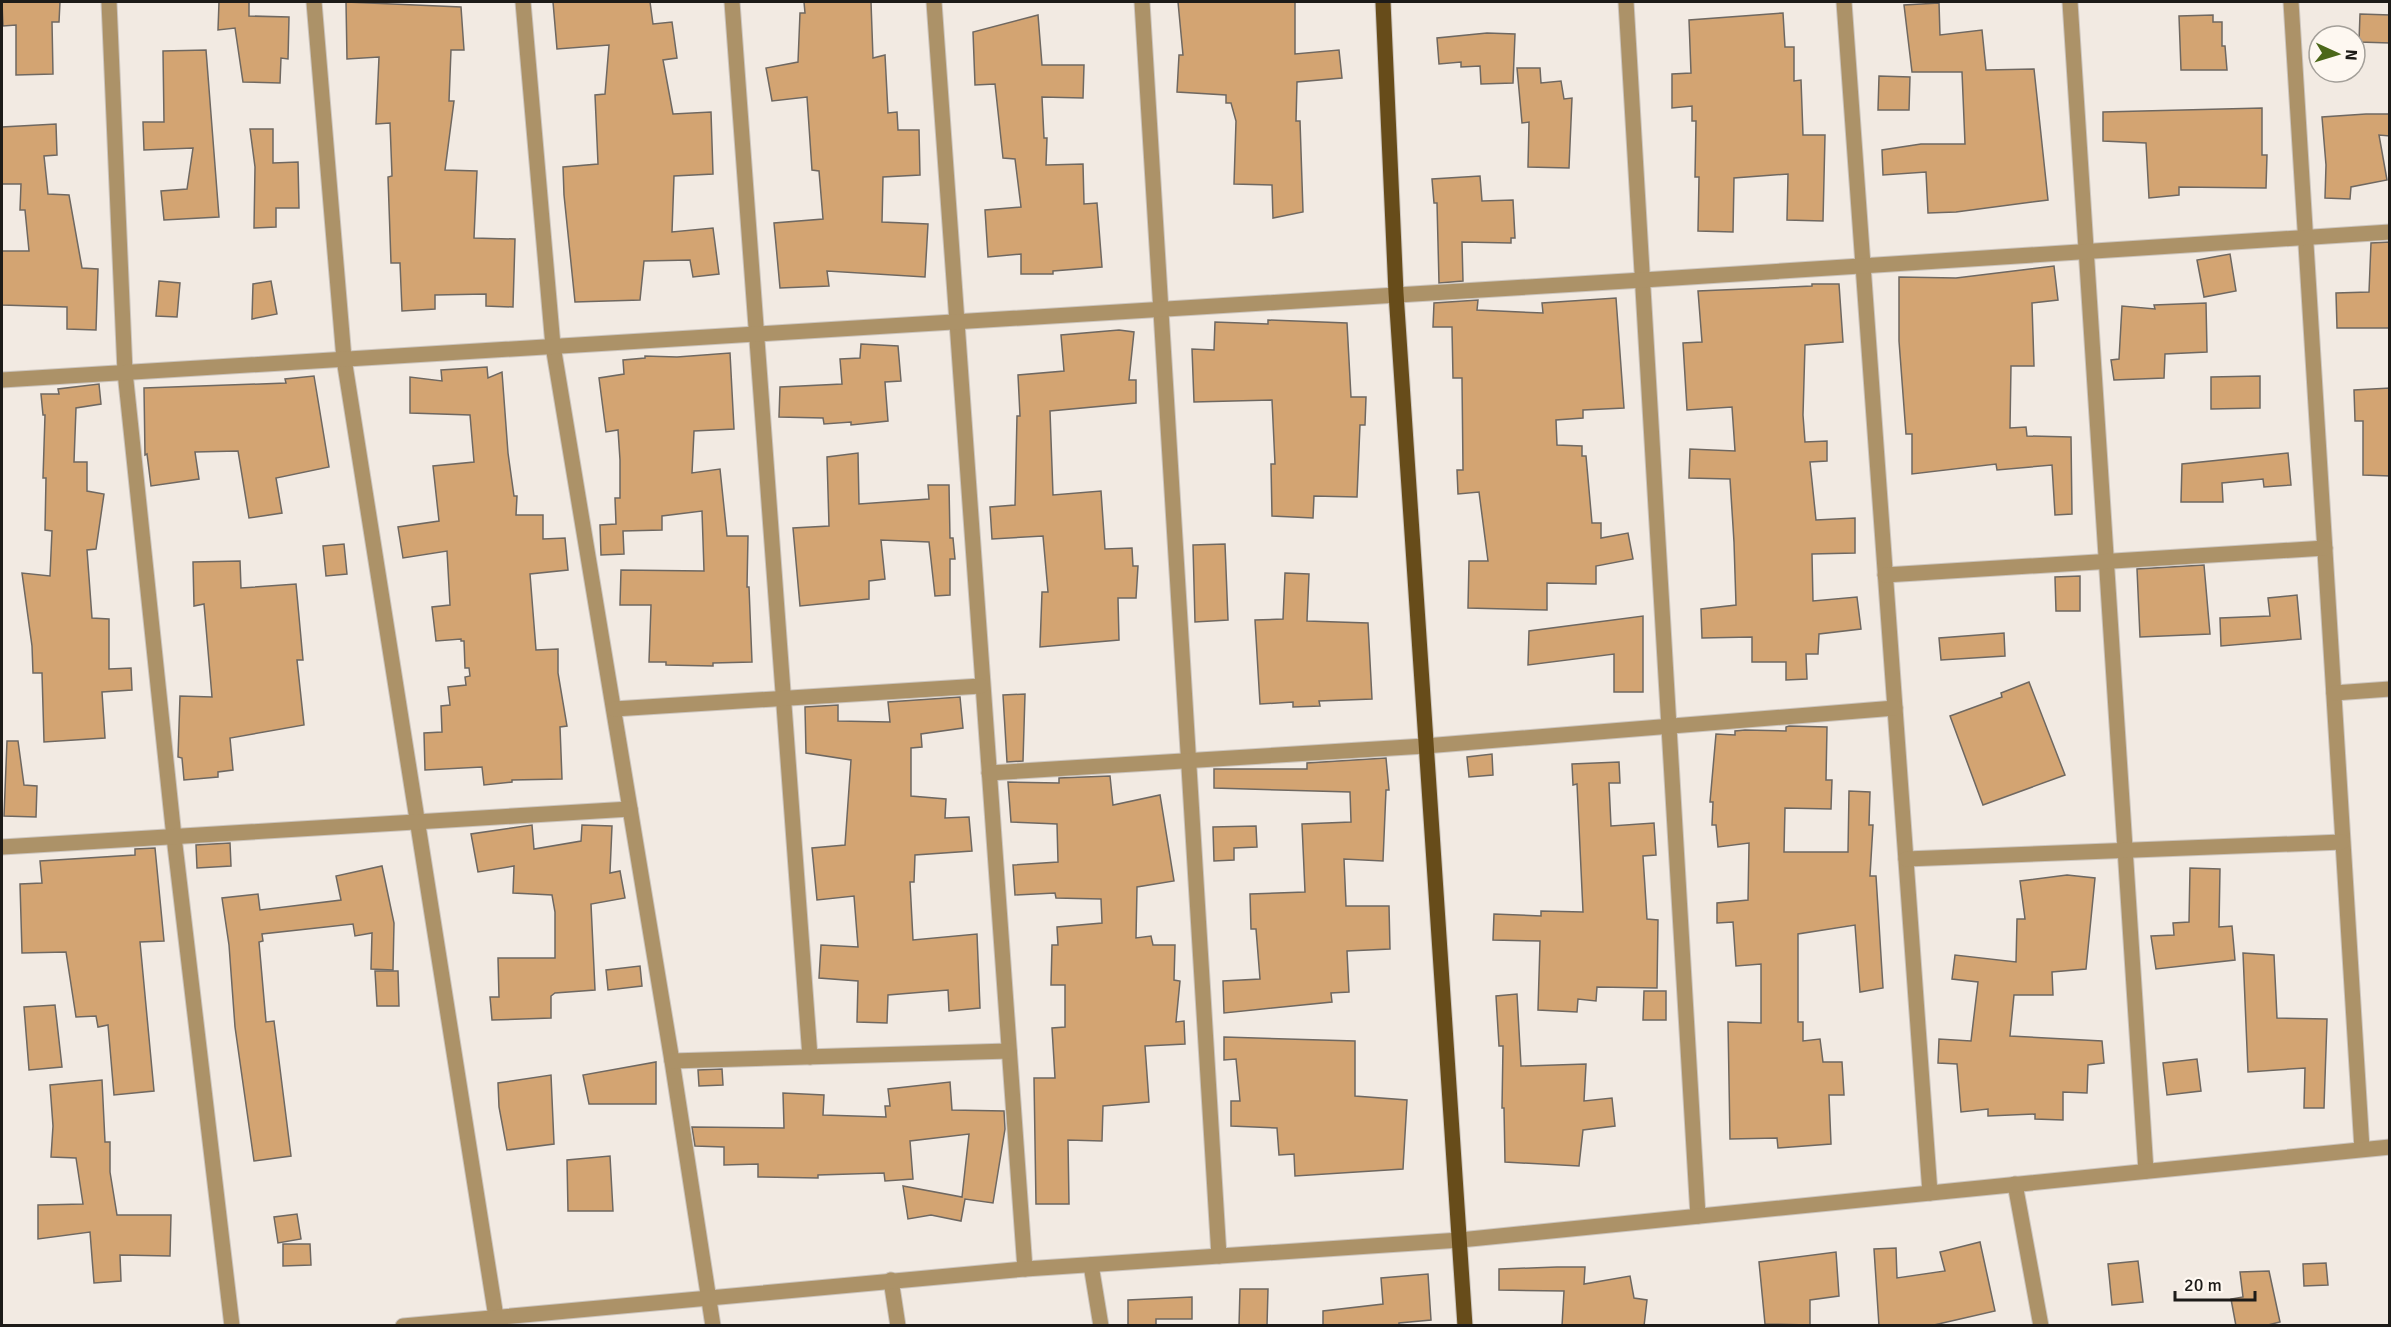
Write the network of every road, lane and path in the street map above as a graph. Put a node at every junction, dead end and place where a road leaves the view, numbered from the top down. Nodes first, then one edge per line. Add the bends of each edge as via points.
1 (110, 2) edge
2 (314, 2) edge
3 (523, 2) edge
4 (732, 2) edge
5 (934, 2) edge
6 (1142, 2) edge
7 (1383, 2) edge
8 (1626, 2) edge
9 (1844, 2) edge
10 (2070, 2) edge
11 (2291, 2) edge
12 (2390, 232) edge
13 (2306, 237) junction
14 (2086, 251) junction
15 (1863, 266) junction
16 (1643, 280) junction
17 (1396, 293) junction
18 (1161, 308) junction
19 (957, 320) junction
20 (756, 333) junction
21 (553, 345) junction
22 (344, 358) junction
23 (125, 372) junction
24 (2, 380) edge
25 (2325, 548) junction
26 (2107, 562) junction
27 (1885, 574) junction
28 (981, 686) junction
29 (2390, 689) edge
30 (2334, 693) junction
31 (782, 699) junction
32 (1895, 708) junction
33 (614, 709) junction
34 (1670, 726) junction
35 (1425, 746) junction
36 (1189, 760) junction
37 (989, 773) junction
38 (630, 809) junction
39 (417, 822) junction
40 (174, 837) junction
41 (2342, 842) junction
42 (2, 847) edge
43 (2126, 850) junction
44 (1906, 859) junction
45 (1009, 1051) junction
46 (810, 1056) junction
47 (672, 1061) junction
48 (2390, 1147) edge
49 (2362, 1149) junction
50 (2146, 1171) junction
51 (2015, 1184) junction
52 (1929, 1193) junction
53 (1698, 1216) junction
54 (1460, 1240) junction
55 (1219, 1256) junction
56 (1091, 1265) junction
57 (1025, 1269) junction
58 (891, 1280) junction
59 (709, 1297) junction
60 (497, 1321) edge
61 (232, 1326) edge
62 (403, 1326) edge
63 (713, 1326) edge
64 (898, 1326) edge
65 (1101, 1326) edge
66 (1465, 1326) edge
67 (2041, 1326) edge

1 - 23 street
2 - 22 street
3 - 21 street
4 - 20 street
5 - 19 street
6 - 18 street
7 - 17 main road
8 - 16 street
9 - 15 street
10 - 14 street
11 - 13 street
12 - 13 street
13 - 14 street
13 - 25 street
14 - 15 street
14 - 26 street
15 - 16 street
15 - 27 street
16 - 17 street
16 - 34 street
17 - 18 street
17 - 35 main road
18 - 19 street
18 - 36 street
19 - 20 street
19 - 28 street
20 - 21 street
20 - 31 street
21 - 22 street
21 - 33 street
22 - 23 street
22 - 39 street
23 - 24 street
23 - 40 street
25 - 26 street
25 - 30 street
26 - 27 street
26 - 43 street
27 - 32 street
28 - 31 street
28 - 37 street
29 - 30 street
30 - 41 street
31 - 33 street
31 - 46 street
32 - 34 street
32 - 44 street
33 - 38 street
34 - 35 street
34 - 53 street
35 - 36 street
35 - 54 main road
36 - 37 street
36 - 55 street
37 - 45 street
38 - 39 street
38 - 47 street
39 - 40 street
39 - 60 street
40 - 42 street
40 - 61 street
41 - 43 street
41 - 49 street
43 - 44 street
43 - 50 street
44 - 52 street
45 - 46 street
45 - 57 street
46 - 47 street
47 - 59 street
48 - 49 street
49 - 50 street
50 - 51 street
51 - 52 street
51 - 67 street
52 - 53 street
53 - 54 street
54 - 55 street
54 - 66 main road
55 - 56 street
56 - 57 street
56 - 65 street
57 - 58 street
58 - 59 street
58 - 64 street
59 - 60 street
59 - 63 street
60 - 62 street

